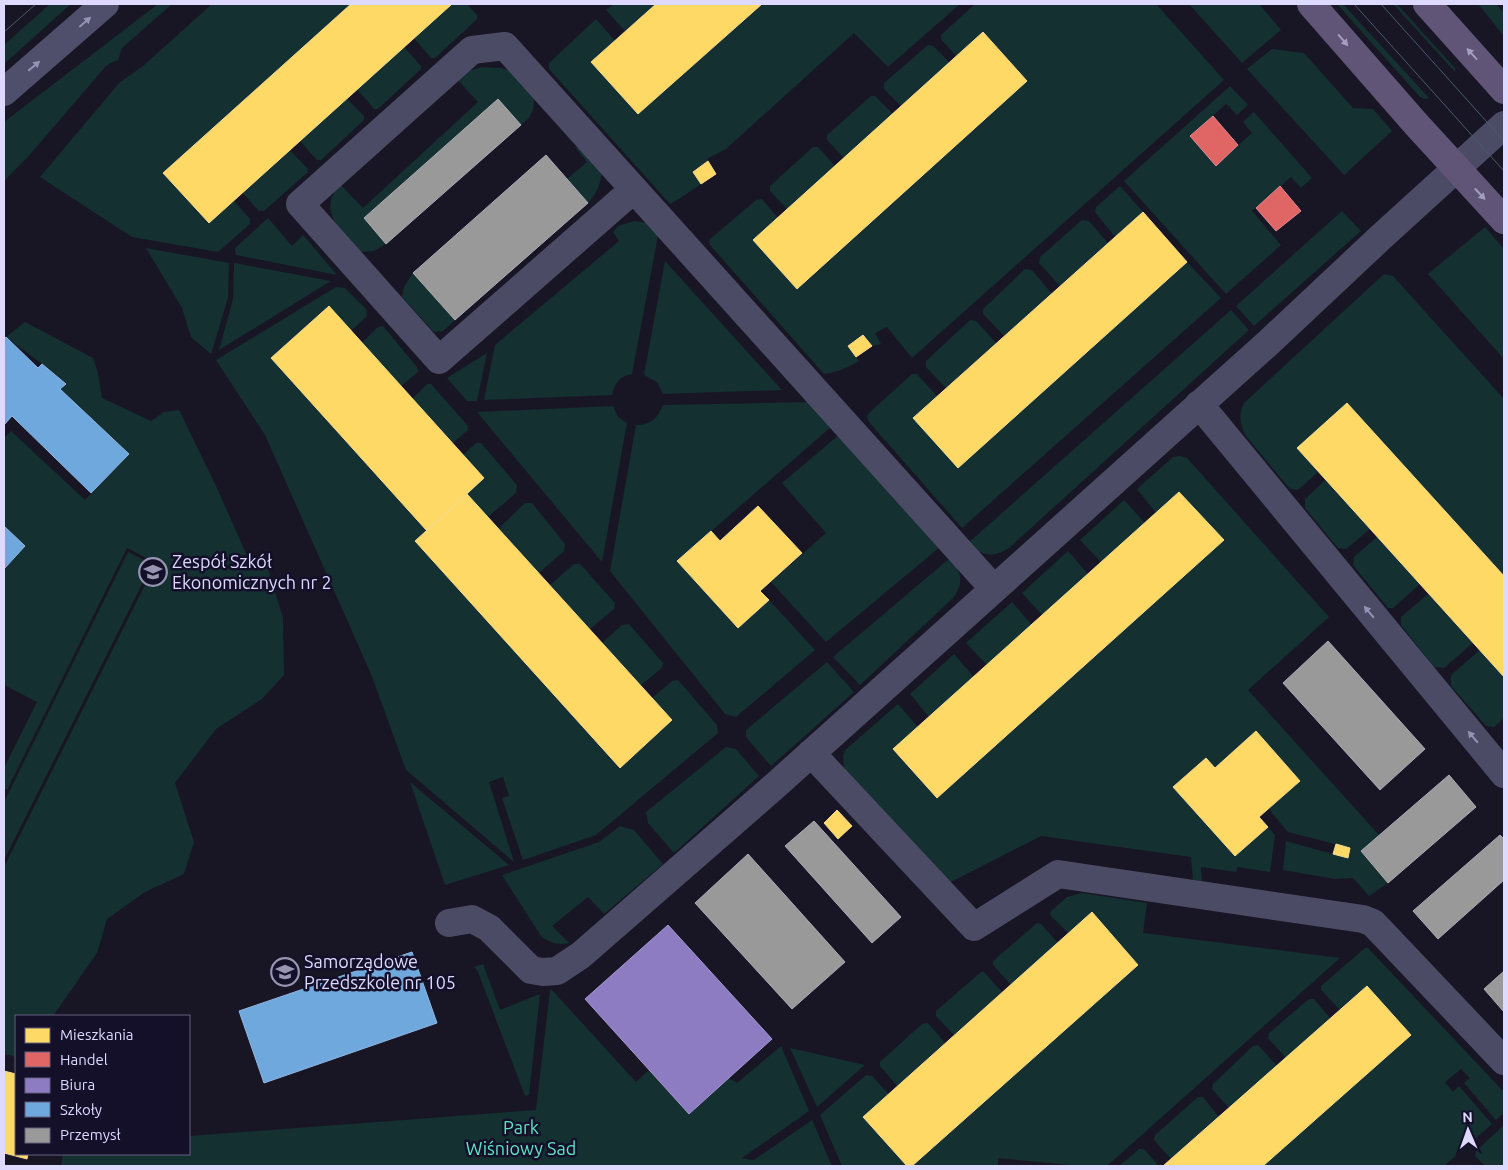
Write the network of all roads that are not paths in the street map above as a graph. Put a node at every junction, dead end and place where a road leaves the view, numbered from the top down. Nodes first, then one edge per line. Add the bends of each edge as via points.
1 (105, 4) edge
2 (1311, 4) edge
3 (1426, 4) edge
4 (1504, 90) edge
5 (4, 92) edge
6 (1504, 125) edge
7 (1456, 168) junction
8 (633, 190) junction
9 (1504, 220) edge
10 (1199, 404) junction
11 (994, 589) junction
12 (811, 753) junction
13 (1504, 774) edge
14 (449, 923) dead end
15 (1504, 1061) edge

5 -> 1 main road
2 -> 7 main road
4 -> 3 main road
6 - 7 street
7 -> 9 main road
7 - 10 street
8 - 8 street via 505,46 472,50 300,204 439,360
8 - 11 street
10 - 11 street
13 -> 10 street
11 - 12 street
12 - 14 street via 652,894 557,971 531,970 489,928 472,919
12 - 15 street via 974,927 1058,874 1363,919 1373,923

